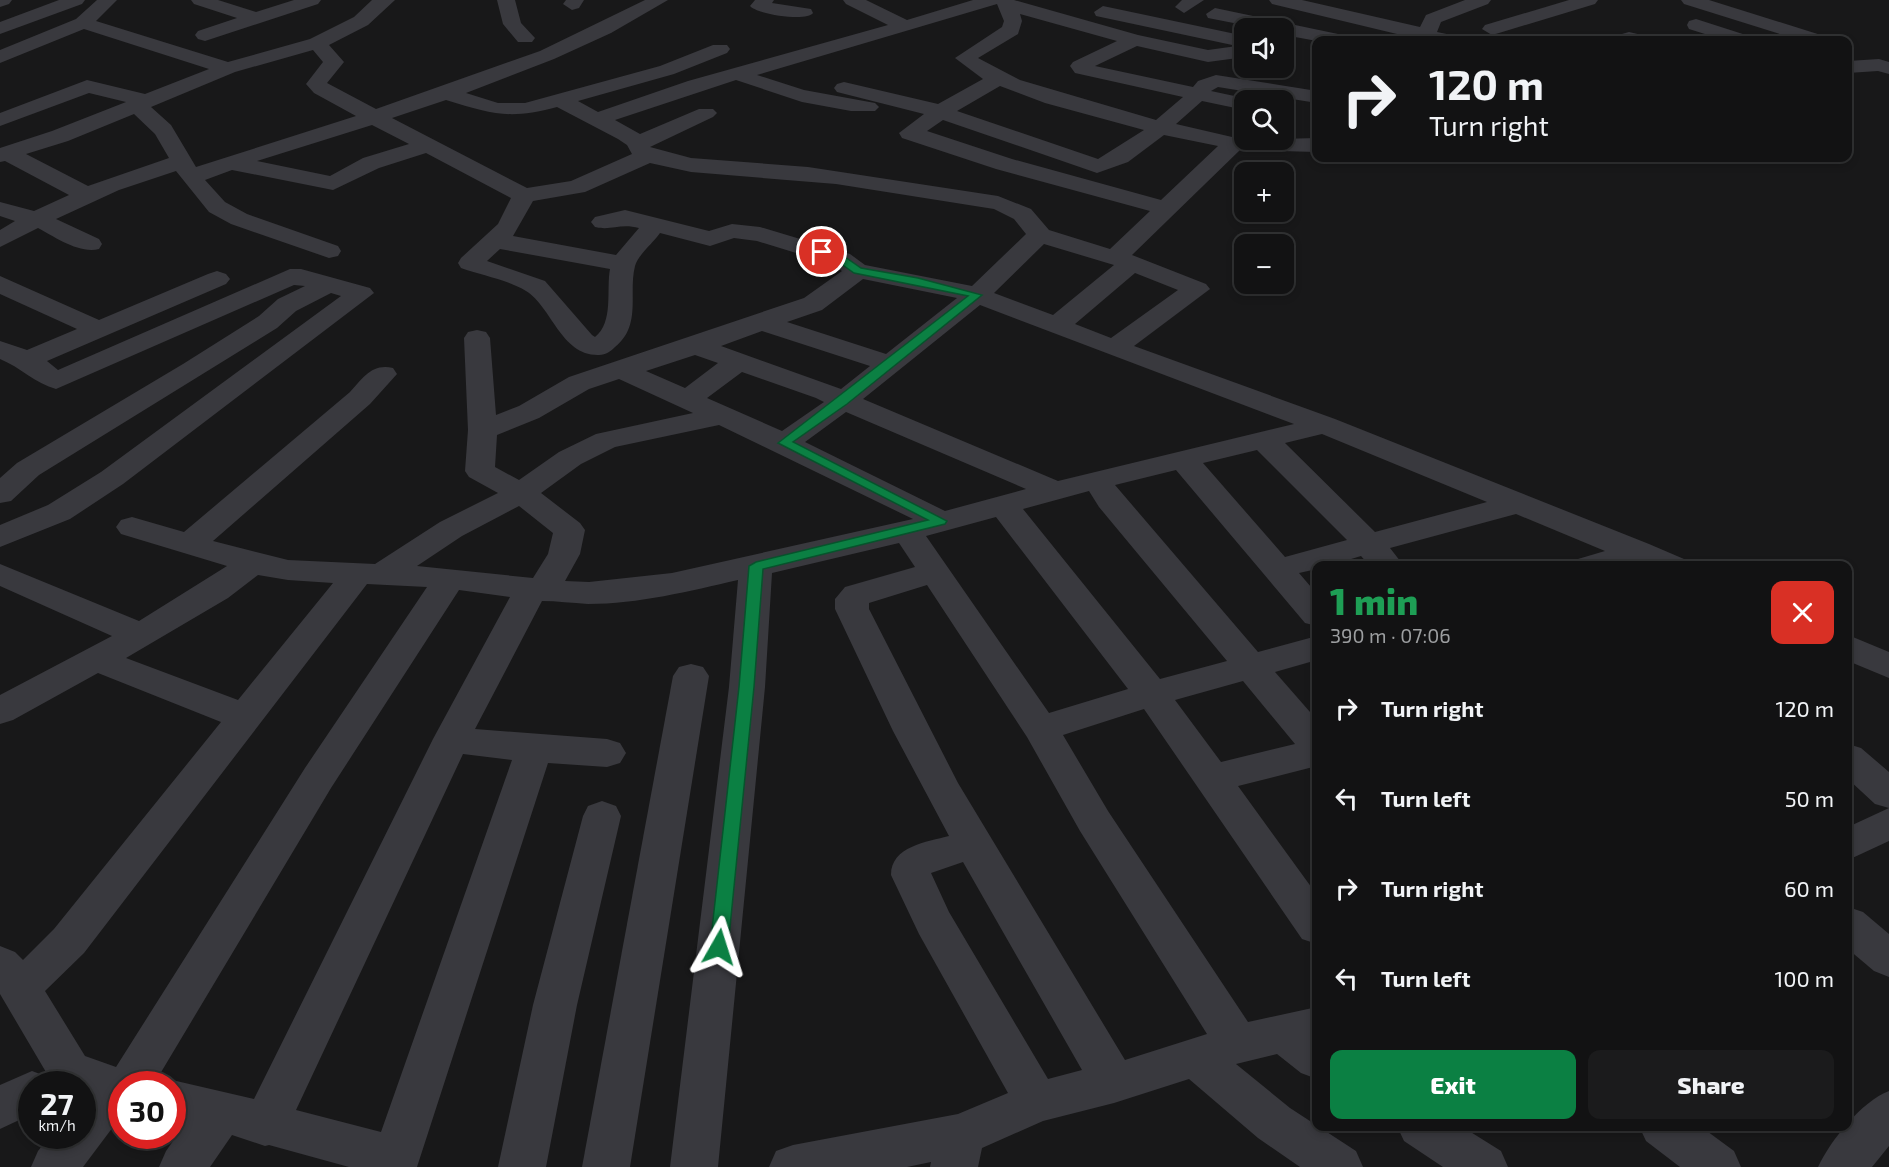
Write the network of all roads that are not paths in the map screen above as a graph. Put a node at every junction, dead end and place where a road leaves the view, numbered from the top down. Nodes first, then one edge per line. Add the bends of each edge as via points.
1 (76, 0) edge
2 (108, 0) edge
3 (200, 0) edge
4 (312, 0) edge
5 (506, 0) edge
6 (659, 0) edge
7 (765, 0) edge
8 (852, 0) edge
9 (1057, 0) edge
10 (1278, 0) edge
11 (1359, 0) edge
12 (1482, 0) edge
13 (1590, 0) edge
14 (1690, 0) edge
15 (382, 1) edge
16 (971, 2) edge
17 (1190, 4) edge
18 (1004, 5) edge
19 (1323, 11) junction
20 (804, 13) dead end
21 (930, 18) junction
22 (1139, 18) junction
23 (1243, 18) edge
24 (83, 23) junction
25 (905, 26) junction
26 (0, 28) edge
27 (277, 28) junction
28 (993, 30) junction
29 (1294, 31) edge
30 (205, 35) dead end
31 (1318, 36) edge
32 (1426, 36) edge
33 (1434, 36) edge
34 (1522, 36) edge
35 (1804, 36) edge
36 (525, 38) dead end
37 (1135, 40) junction
38 (1234, 40) edge
39 (317, 43) junction
40 (720, 49) dead end
41 (1234, 52) edge
42 (1852, 52) edge
43 (0, 57) edge
44 (1884, 61) edge
45 (1852, 66) edge
46 (228, 68) junction
47 (667, 70) junction
48 (739, 74) junction
49 (999, 79) junction
50 (694, 85) junction
51 (844, 88) dead end
52 (1166, 88) junction
53 (445, 93) junction
54 (4, 94) dead end
55 (1198, 94) junction
56 (1312, 96) edge
57 (557, 99) junction
58 (940, 101) junction
59 (140, 102) junction
60 (1234, 102) edge
61 (38, 105) junction
62 (868, 107) dead end
63 (706, 113) dead end
64 (1294, 114) edge
65 (372, 116) junction
66 (1306, 116) dead end
67 (1128, 118) junction
68 (597, 119) junction
69 (0, 120) edge
70 (1162, 126) junction
71 (60, 136) junction
72 (1234, 143) joint
73 (1294, 145) edge
74 (1312, 145) edge
75 (427, 146) junction
76 (644, 149) junction
77 (4, 154) edge
78 (229, 163) junction
79 (185, 169) junction
80 (0, 188) edge
81 (0, 193) edge
82 (87, 195) junction
83 (524, 196) junction
84 (0, 209) edge
85 (1167, 209) junction
86 (34, 219) junction
87 (603, 222) dead end
88 (654, 224) junction
89 (1038, 235) junction
90 (0, 240) edge
91 (494, 240) junction
92 (90, 244) dead end
93 (329, 251) dead end
94 (1124, 260) junction
95 (624, 264) junction
96 (858, 271) junction
97 (217, 279) dead end
98 (0, 284) edge
99 (328, 284) junction
100 (976, 295) junction
101 (764, 322) junction
102 (1057, 325) junction
103 (98, 329) junction
104 (477, 338) dead end
105 (599, 346) junction
106 (695, 346) junction
107 (1114, 348) junction
108 (9, 354) edge
109 (737, 362) junction
110 (890, 364) junction
111 (612, 371) junction
112 (383, 374) dead end
113 (687, 400) junction
114 (843, 401) junction
115 (723, 416) junction
116 (1325, 425) junction
117 (483, 430) junction
118 (1265, 441) junction
119 (784, 443) junction
120 (1183, 459) junction
121 (1096, 480) junction
122 (521, 492) junction
123 (1058, 492) junction
124 (0, 494) edge
125 (1520, 503) junction
126 (1004, 505) junction
127 (924, 526) junction
128 (132, 527) dead end
129 (0, 537) edge
130 (191, 543) junction
131 (1638, 551) junction
132 (1378, 555) edge
133 (1331, 561) edge
134 (1606, 561) edge
135 (1661, 561) edge
136 (253, 563) junction
137 (1312, 563) edge
138 (756, 566) junction
139 (1277, 568) junction
140 (933, 573) junction
141 (0, 574) edge
142 (369, 575) junction
143 (450, 578) junction
144 (536, 590) junction
145 (1312, 609) edge
146 (141, 635) junction
147 (1312, 649) edge
148 (1852, 649) edge
149 (98, 660) junction
150 (1889, 666) edge
151 (1253, 667) junction
152 (691, 676) dead end
153 (1152, 694) junction
154 (0, 711) edge
155 (245, 717) junction
156 (1041, 729) junction
157 (451, 739) junction
158 (1312, 739) edge
159 (534, 749) junction
160 (607, 753) dead end
161 (1312, 753) edge
162 (1852, 762) edge
163 (1210, 779) junction
164 (1889, 794) edge
165 (602, 816) dead end
166 (1889, 823) edge
167 (973, 843) junction
168 (1852, 843) edge
169 (1312, 920) edge
170 (1852, 927) edge
171 (1889, 959) edge
172 (9, 975) edge
173 (1306, 1040) edge
174 (1217, 1051) junction
175 (44, 1071) edge
176 (133, 1071) edge
177 (1114, 1083) junction
178 (18, 1098) edge
179 (108, 1102) edge
180 (1037, 1102) junction
181 (186, 1104) edge
182 (0, 1108) edge
183 (222, 1111) junction
184 (96, 1115) edge
185 (265, 1125) junction
186 (1885, 1125) edge
187 (1428, 1131) edge
188 (1669, 1131) edge
189 (68, 1149) edge
190 (958, 1151) edge
191 (394, 1162) edge
192 (816, 1164) edge
193 (55, 1167) edge
194 (183, 1167) edge
195 (522, 1167) edge
196 (606, 1167) edge
197 (694, 1167) edge
198 (1339, 1167) edge
199 (1484, 1167) edge
200 (1717, 1167) edge
201 (1842, 1167) edge

1 - 26 street
2 - 24 street
3 - 27 street
4 - 27 street
5 - 36 street via 512,24
6 - 53 street via 589,37
7 - 20 street via 759,6
8 - 25 street
9 - 22 street
10 - 19 street
11 - 19 street
12 - 33 street via 1433,19
13 - 34 street via 1492,28
14 - 35 street
15 - 39 street via 353,16
16 - 18 street
16 - 21 street
17 - 22 street
17 - 23 street
18 - 28 street via 1011,30
18 - 37 street
19 - 32 street
21 - 25 street
21 - 28 street via 967,31
22 - 38 street
24 - 43 street
24 - 46 street
25 - 48 street
27 - 30 street
27 - 39 street
27 - 46 street
28 - 49 street via 965,58
29 - 31 street
37 - 41 street via 1208,56
37 - 52 street via 1080,67
39 - 65 street via 334,62 316,84
40 - 47 street
42 - 44 street
44 - 45 street
46 - 59 street
47 - 50 street
47 - 57 street
48 - 50 street
48 - 62 street via 814,100
49 - 58 street via 964,96
49 - 67 street via 1044,96
50 - 68 street
51 - 58 street via 902,99
52 - 55 street
52 - 67 street
53 - 57 street via 510,111
53 - 65 street
54 - 61 street
55 - 56 street via 1205,85 1222,82
55 - 60 street
55 - 70 street
57 - 68 street
58 - 70 street via 1097,166 1108,164
58 - 85 street via 910,133 1004,164
59 - 61 street via 87,86
59 - 71 street
59 - 79 street via 163,130
61 - 69 street
63 - 76 street
64 - 66 street
65 - 75 street
65 - 78 street
67 - 70 street
68 - 76 street via 633,138
69 - 71 street
70 - 72 street
71 - 77 street
72 - 85 street
73 - 74 street
75 - 78 street via 367,165 333,183
75 - 83 street
76 - 83 street via 577,187
76 - 89 street via 688,164 858,180 998,203 1033,221
77 - 82 street
78 - 79 street
79 - 82 street
79 - 93 street via 224,212
80 - 81 street
82 - 86 street
83 - 91 street via 517,214
84 - 86 street
85 - 94 street
86 - 90 street
86 - 92 street
87 - 88 street via 625,217
88 - 95 street
88 - 96 street via 710,239 732,231 760,234 841,259
89 - 94 street
89 - 100 street
91 - 95 street
91 - 105 street via 470,262 536,286 582,341
94 - 102 street
94 - 107 street via 1197,289
95 - 105 street via 622,314 612,337
96 - 100 street
96 - 101 street via 820,300
97 - 103 street
98 - 103 street
99 - 108 street via 295,276 285,278 56,381
99 - 124 street via 287,305 268,322 193,370 35,465
99 - 129 street via 360,293 112,478 59,512
100 - 102 street
100 - 110 street
101 - 106 street
101 - 110 street
102 - 107 street
103 - 108 street
104 - 117 street
105 - 111 street
106 - 109 street
106 - 111 street
107 - 116 street
109 - 113 street
109 - 114 street
110 - 114 street
111 - 113 street
111 - 117 street
112 - 130 street
113 - 115 street
114 - 119 street
114 - 123 street
115 - 119 street
115 - 122 street via 606,440 570,458
116 - 118 street
116 - 125 street
117 - 122 street via 480,471
118 - 120 street
118 - 132 street
119 - 127 street
120 - 121 street
120 - 139 street
121 - 123 street
121 - 151 street
122 - 142 street
122 - 144 street via 569,530 566,546
123 - 126 street
125 - 131 street
125 - 132 street
126 - 127 street
126 - 153 street
127 - 138 street
127 - 140 street
128 - 130 street
130 - 136 street
131 - 134 street
131 - 135 street
132 - 133 street
136 - 142 street via 288,570
136 - 146 street
137 - 139 street
138 - 144 street via 672,584 614,591
138 - 197 street via 736,790
139 - 145 street
140 - 156 street
140 - 167 street via 857,595 852,603 881,672
141 - 146 street
142 - 143 street
142 - 155 street
143 - 144 street
143 - 176 street
144 - 157 street
146 - 149 street
147 - 151 street
148 - 150 street
149 - 154 street
149 - 155 street
151 - 153 street
151 - 158 street
152 - 196 street
153 - 156 street
153 - 163 street
155 - 172 street via 69,941 38,973
156 - 174 street
157 - 159 street
157 - 185 street
159 - 160 street
159 - 191 street
161 - 163 street
162 - 164 street
163 - 169 street
165 - 195 street via 555,1005
166 - 168 street
167 - 177 street
167 - 180 street via 918,861 911,875
170 - 171 street
172 - 175 street
173 - 174 street
174 - 177 street
174 - 198 street via 1274,1123
177 - 180 street
178 - 182 street
179 - 184 street
180 - 190 street
181 - 183 street
183 - 185 street
183 - 194 street
185 - 191 street
186 - 201 street
187 - 199 street
188 - 200 street
189 - 193 street
190 - 192 street

